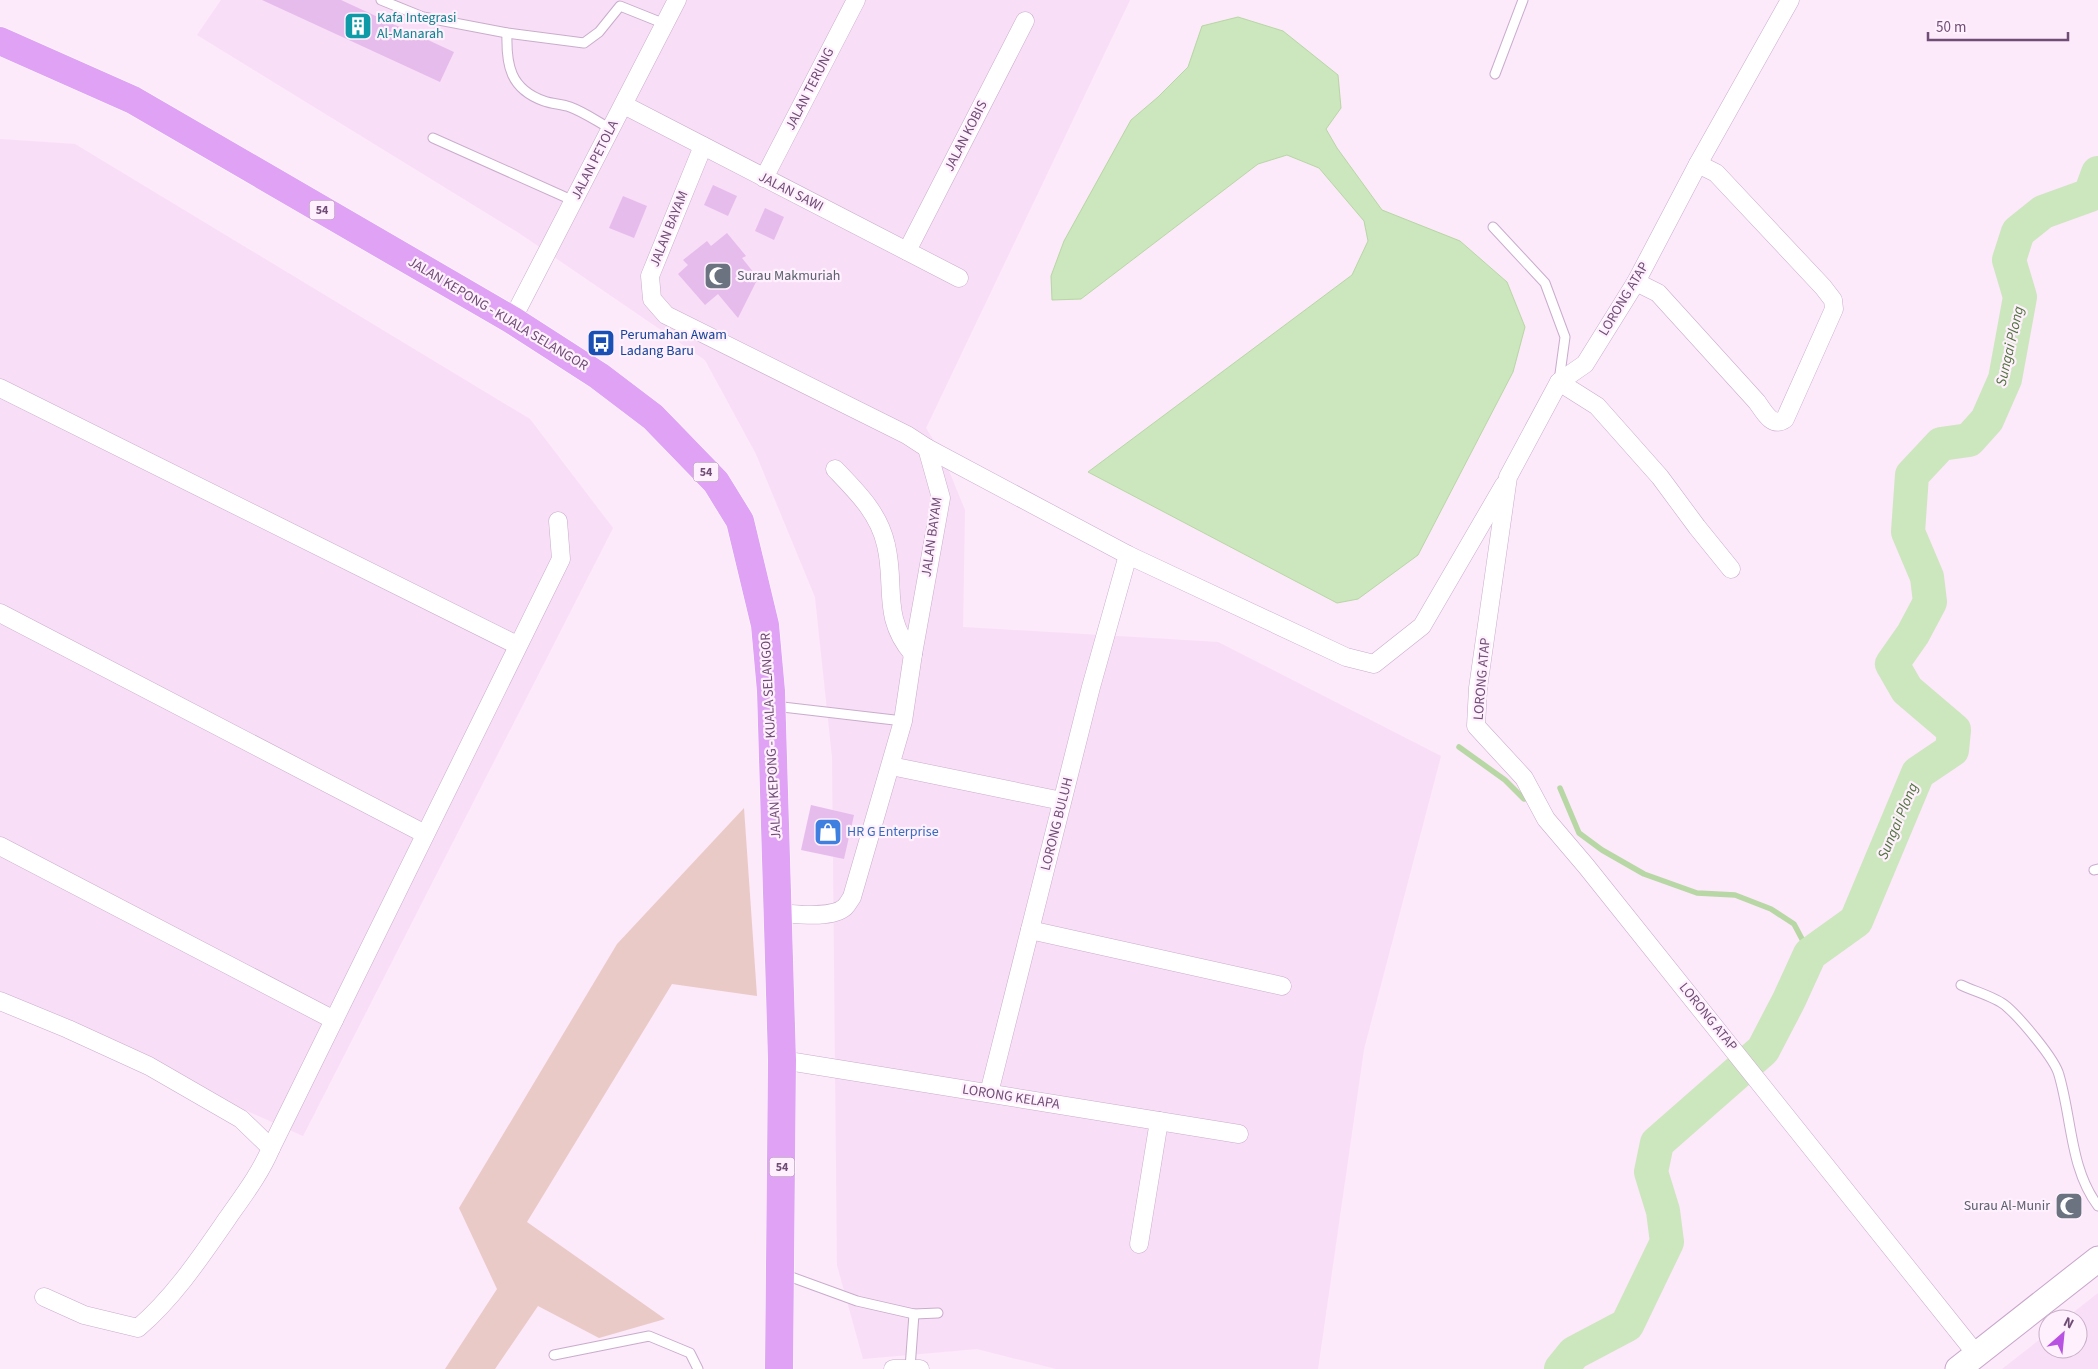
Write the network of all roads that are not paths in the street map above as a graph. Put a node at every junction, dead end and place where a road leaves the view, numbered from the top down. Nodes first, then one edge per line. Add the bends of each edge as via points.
1 (381, 0) edge
2 (677, 0) edge
3 (856, 0) edge
4 (1523, 0) edge
5 (1790, 0) edge
6 (1025, 22) dead end
7 (665, 24) junction
8 (507, 33) junction
9 (0, 41) edge
10 (0, 59) edge
11 (1494, 74) dead end
12 (132, 100) junction
13 (624, 105) junction
14 (611, 129) junction
15 (433, 138) dead end
16 (703, 146) junction
17 (1698, 164) junction
18 (764, 178) junction
19 (574, 201) junction
20 (1493, 227) dead end
21 (907, 251) junction
22 (959, 278) dead end
23 (1636, 282) junction
24 (512, 320) junction
25 (1559, 382) junction
26 (0, 388) edge
27 (927, 448) junction
28 (835, 470) dead end
29 (1508, 477) junction
30 (558, 521) dead end
31 (1128, 556) junction
32 (1731, 569) dead end
33 (0, 612) edge
34 (517, 645) junction
35 (913, 654) junction
36 (771, 705) junction
37 (903, 721) junction
38 (890, 766) junction
39 (1062, 801) junction
40 (425, 834) junction
41 (0, 846) edge
42 (779, 913) junction
43 (1030, 930) junction
44 (1961, 985) dead end
45 (1282, 986) dead end
46 (0, 1001) edge
47 (334, 1020) junction
48 (782, 1060) junction
49 (988, 1093) junction
50 (1159, 1121) junction
51 (1239, 1134) dead end
52 (270, 1148) junction
53 (2098, 1206) edge
54 (1139, 1244) dead end
55 (2098, 1259) edge
56 (781, 1273) junction
57 (44, 1297) dead end
58 (938, 1313) dead end
59 (914, 1314) junction
60 (554, 1355) dead end
61 (1968, 1362) edge
62 (698, 1369) edge
63 (779, 1369) edge
64 (908, 1369) edge

1 - 8 lane via 424,17
2 - 7 street, JALAN PETOLA
3 - 18 street, JALAN TERUNG
4 - 11 lane
5 - 17 street, LORONG ATAP
6 - 21 street, JALAN KOBIS
7 - 8 lane via 620,6 599,32 584,44
7 - 13 street, JALAN PETOLA
8 - 14 lane via 512,77 519,88 542,100 570,107
9 - 12 highway, JALAN KEPONG - KUALA SELANGOR / 54
10 - 12 highway, JALAN KEPONG - KUALA SELANGOR / 54
12 - 24 highway, JALAN KEPONG - KUALA SELANGOR / 54
13 - 14 street, JALAN PETOLA
13 - 16 street, JALAN SAWI
14 - 19 street, JALAN PETOLA
15 - 19 lane
16 - 18 street, JALAN SAWI
16 - 27 street, JALAN BAYAM via 650,276 652,299 666,314
17 - 23 street, LORONG ATAP
17 - 23 street via 1716,173 1833,300 1834,310 1829,323 1785,419 1771,420 1658,293
18 - 21 street, JALAN SAWI
19 - 24 street, JALAN PETOLA
20 - 25 lane via 1545,283 1565,338
21 - 22 street, JALAN SAWI
23 - 25 street, LORONG ATAP via 1585,364
24 - 36 highway, JALAN KEPONG - KUALA SELANGOR / 54 via 599,376 653,417 716,482 740,521 749,557 765,626
25 - 29 street, LORONG ATAP
25 - 32 street via 1596,406 1660,477
26 - 34 street
27 - 31 street
27 - 35 street, JALAN BAYAM via 941,498
28 - 35 street via 876,516 886,545 891,611 899,636
29 - 31 street via 1422,626 1374,664 1346,658
29 - 61 street, LORONG ATAP via 1478,688 1476,726 1524,778 1546,819 1755,1076
30 - 34 street via 560,559
31 - 39 street, LORONG BULUH
33 - 40 street
34 - 40 street
35 - 37 street, JALAN BAYAM
36 - 37 lane
36 - 42 highway, JALAN KEPONG - KUALA SELANGOR / 54
37 - 38 street, JALAN BAYAM
38 - 39 street
38 - 42 street, JALAN BAYAM via 852,897 845,907 825,914
39 - 43 street, LORONG BULUH
40 - 47 street
41 - 47 street
42 - 48 highway, JALAN KEPONG - KUALA SELANGOR / 54
43 - 45 street
43 - 49 street, LORONG BULUH
44 - 53 lane via 2005,1005 2042,1047 2059,1073 2074,1154 2091,1197
46 - 52 street via 157,1070 241,1119
47 - 52 street
48 - 49 street, LORONG KELAPA
48 - 56 highway, JALAN KEPONG - KUALA SELANGOR / 54
49 - 50 street, LORONG KELAPA
50 - 51 street, LORONG KELAPA
50 - 54 street
52 - 57 street via 263,1166 198,1261 160,1309 138,1328 84,1315
55 - 61 main road
56 - 59 lane via 857,1301
56 - 63 highway, JALAN KEPONG - KUALA SELANGOR / 54
58 - 59 lane
59 - 64 lane
60 - 62 lane via 649,1336 690,1353

